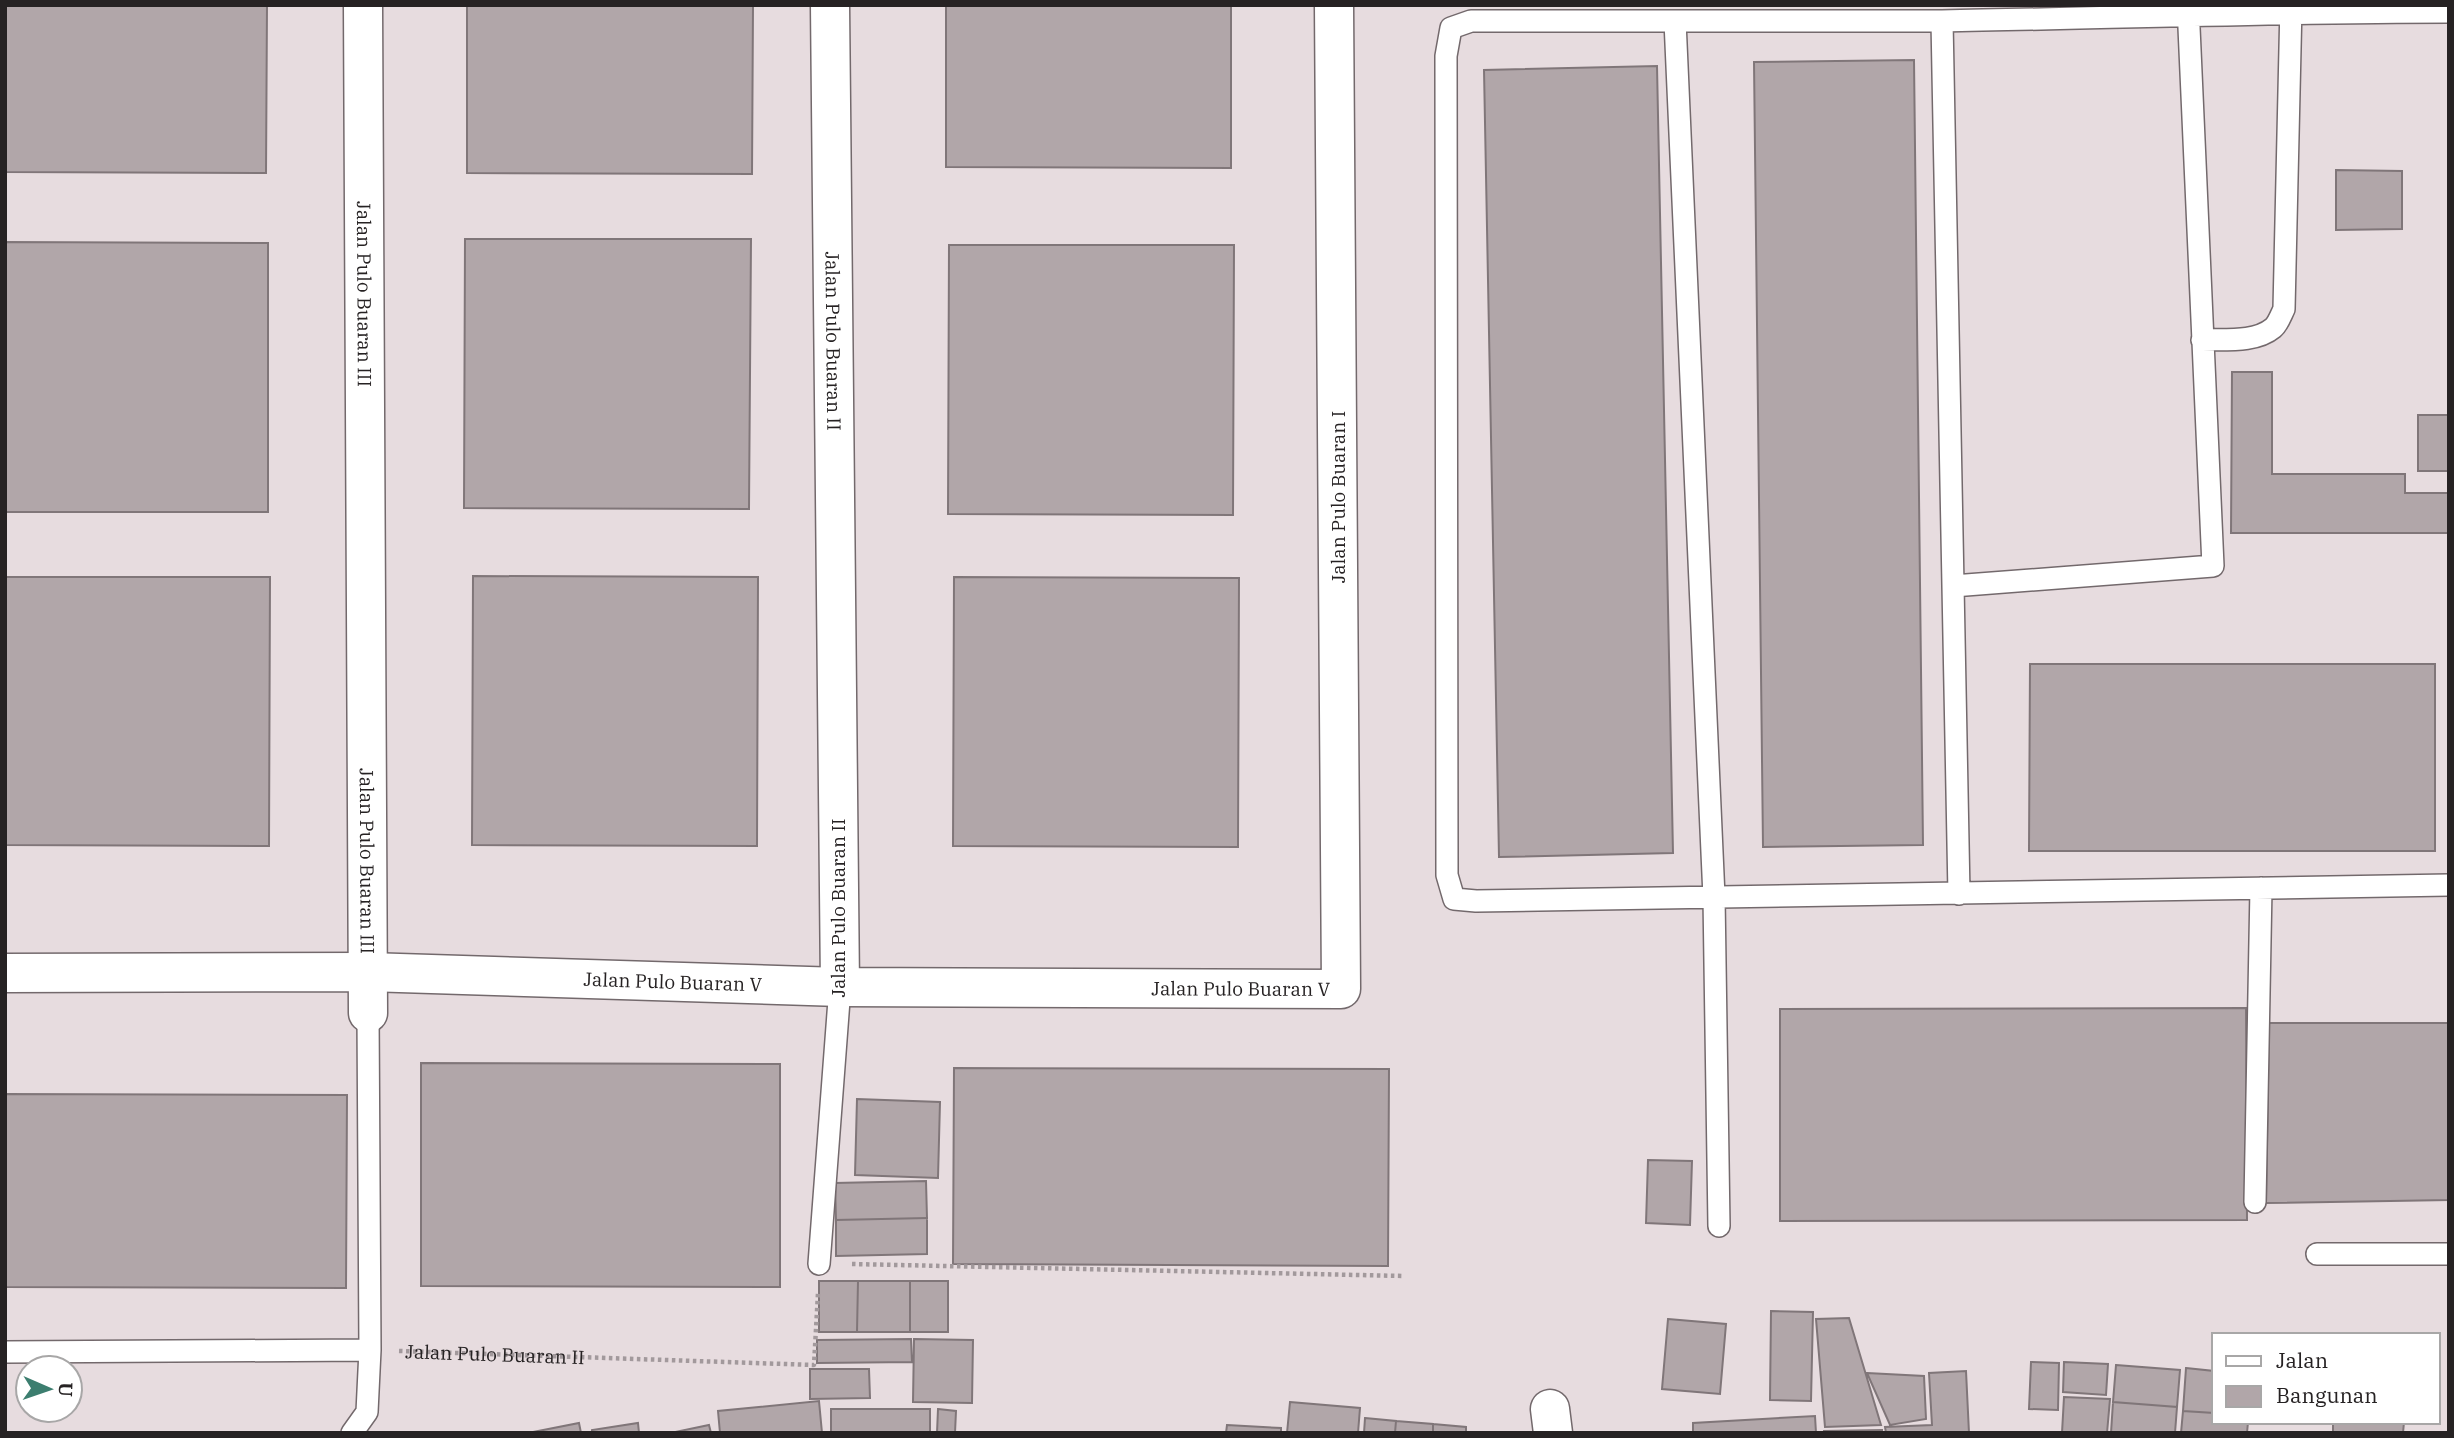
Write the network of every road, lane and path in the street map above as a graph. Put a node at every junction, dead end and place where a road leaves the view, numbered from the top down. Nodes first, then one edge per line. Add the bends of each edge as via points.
1 (363, 5) edge
2 (830, 5) edge
3 (1334, 5) edge
4 (2291, 9) edge
5 (2188, 11) edge
6 (2449, 12) edge
7 (1675, 21) junction
8 (1942, 21) junction
9 (2202, 340) junction
10 (1953, 586) junction
11 (2449, 885) edge
12 (2261, 888) junction
13 (1959, 894) junction
14 (1714, 898) junction
15 (368, 972) junction
16 (5, 973) edge
17 (840, 987) junction
18 (1341, 989) joint
19 (368, 1013) joint
20 (2255, 1202) dead end
21 (1719, 1226) dead end
22 (2317, 1254) dead end
23 (2449, 1254) edge
24 (819, 1264) junction
25 (1404, 1276) dead end
26 (370, 1350) junction
27 (5, 1352) edge
28 (352, 1433) edge

1 - 15 street, Jalan Pulo Buaran III
2 - 17 street, Jalan Pulo Buaran II
3 - 18 street, Jalan Pulo Buaran I
4 - 5 lane
4 - 6 lane
4 - 9 lane via 2284,309 2275,327 2262,334
5 - 8 lane
5 - 9 lane
7 - 8 lane
7 - 14 lane
7 - 14 lane via 1471,21 1451,28 1446,56 1447,875 1454,900
8 - 10 lane
9 - 10 lane via 2213,566
10 - 13 lane
11 - 12 lane
12 - 13 lane
12 - 20 lane
13 - 14 lane
14 - 21 lane
15 - 16 street, Jalan Pulo Buaran V
15 - 17 street, Jalan Pulo Buaran V
15 - 19 street, Jalan Pulo Buaran III
17 - 18 street, Jalan Pulo Buaran V
17 - 24 lane, Jalan Pulo Buaran II
19 - 26 lane, Jalan Pulo Buaran III
22 - 23 lane
24 - 25 path
24 - 26 path, Jalan Pulo Buaran II via 814,1365
26 - 27 lane
26 - 28 lane, Jalan Pulo Buaran III via 368,1412

